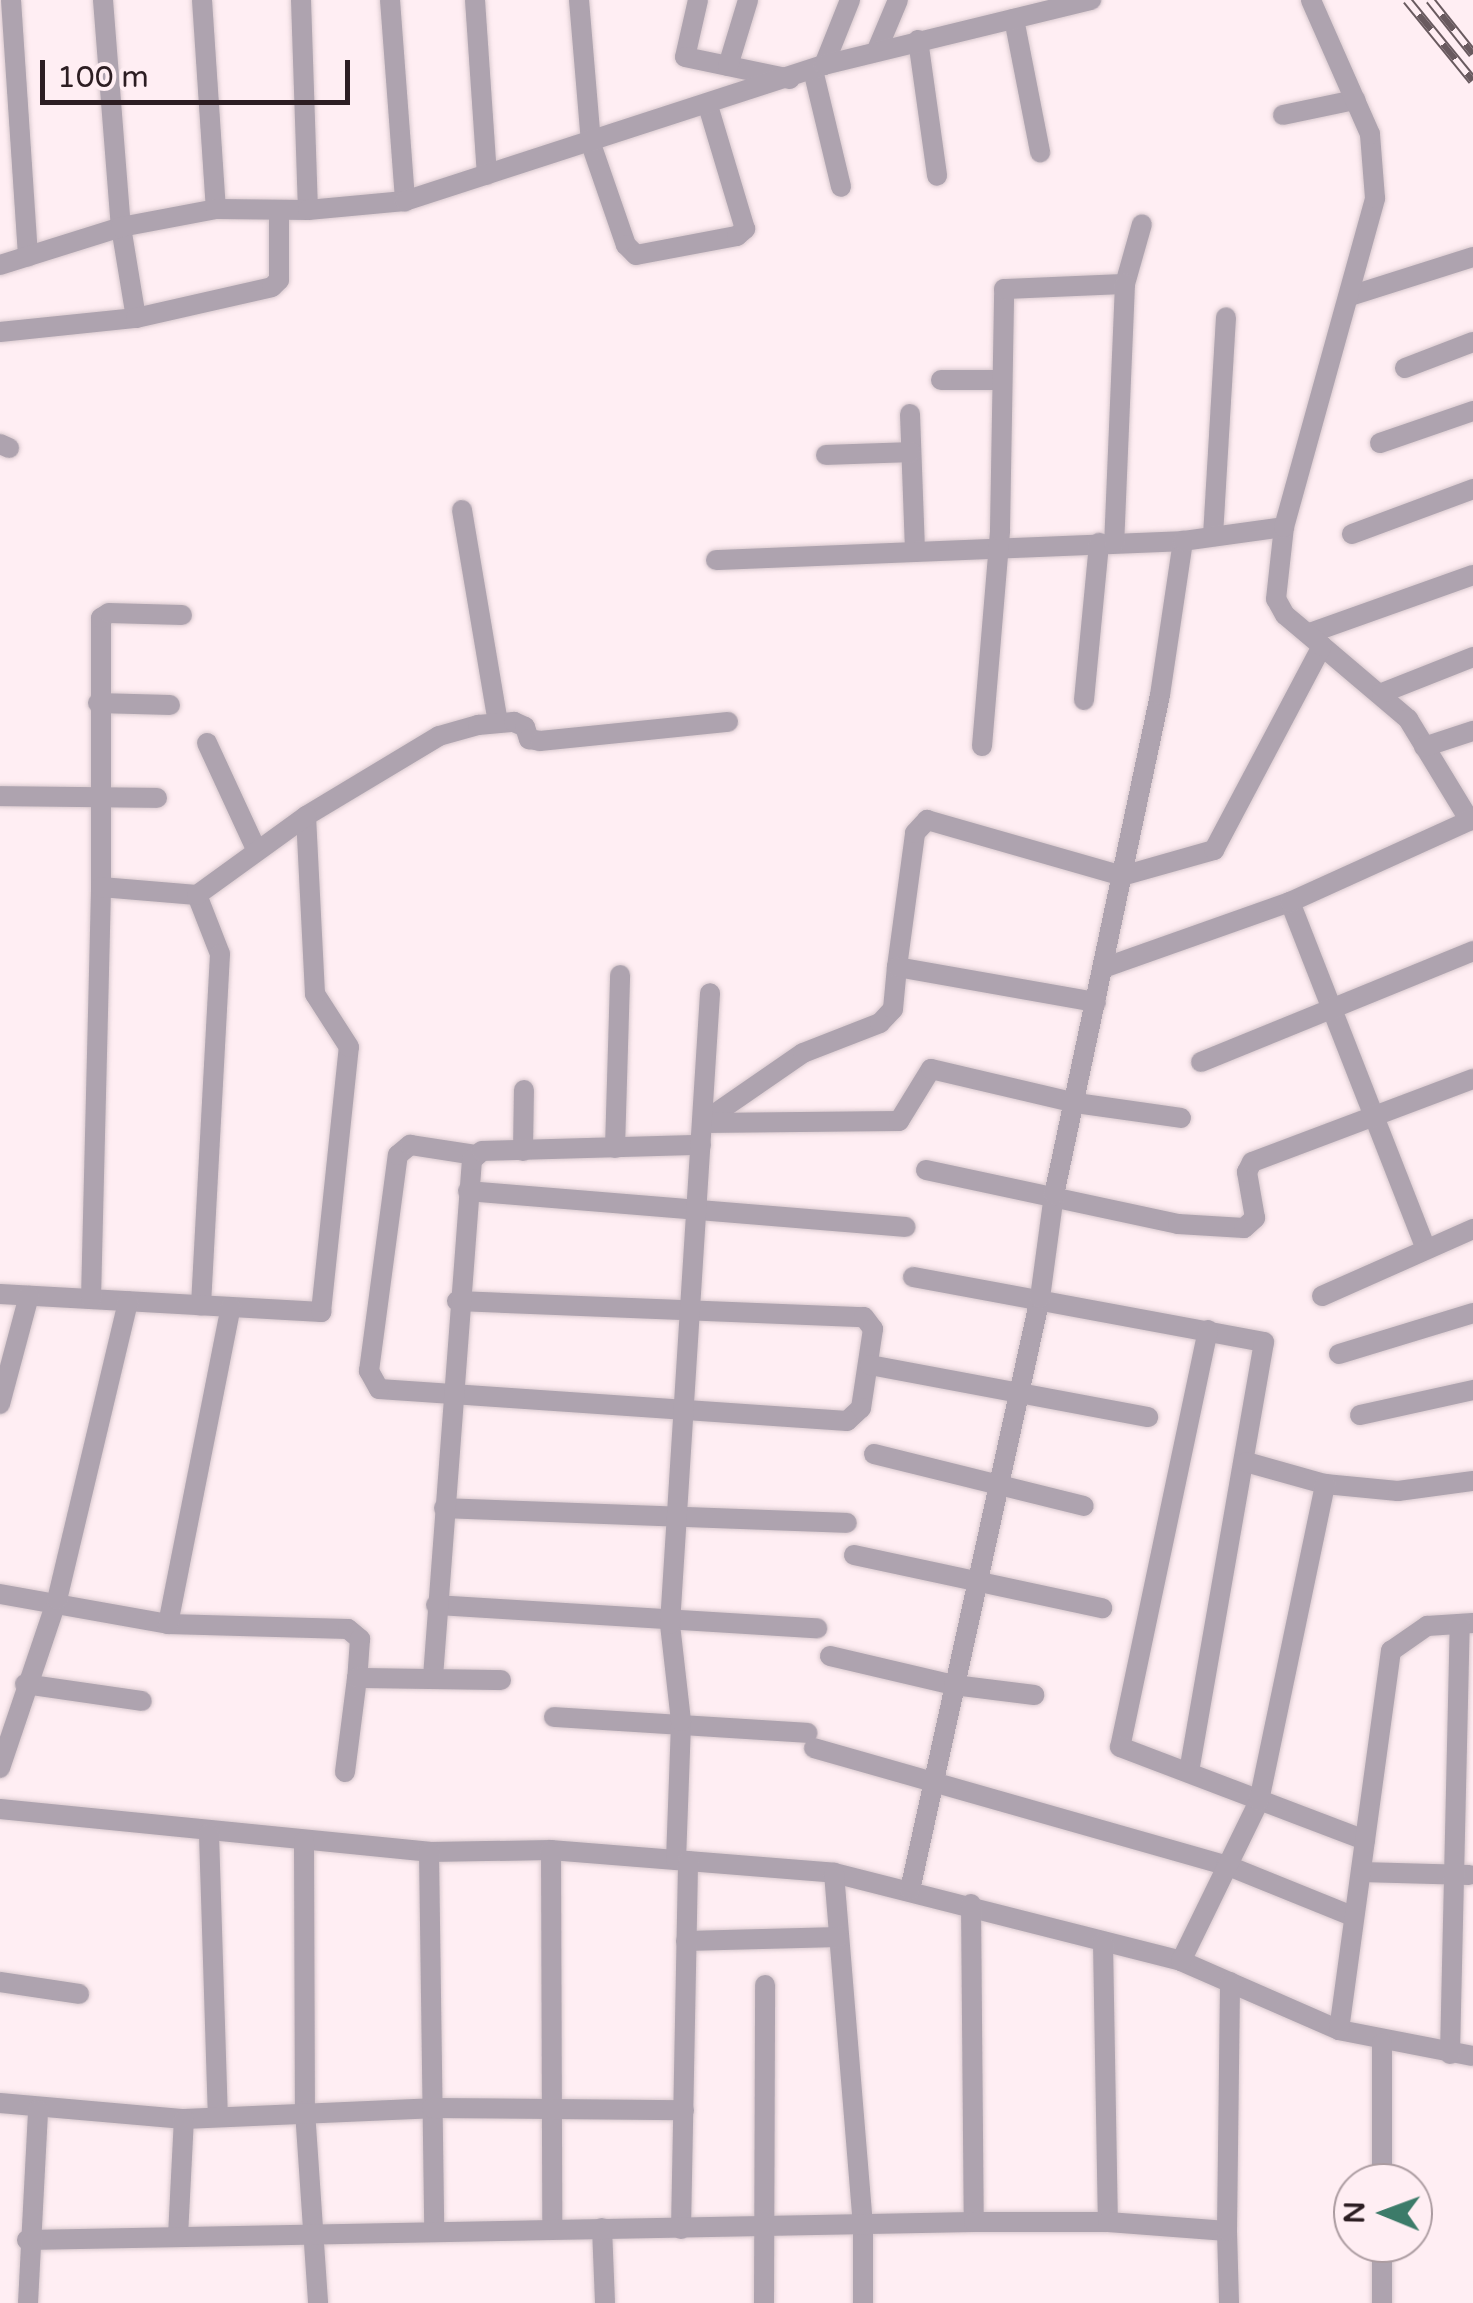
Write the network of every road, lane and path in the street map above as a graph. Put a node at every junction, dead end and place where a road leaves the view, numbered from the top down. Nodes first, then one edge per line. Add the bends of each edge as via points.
1 (12, 0) edge
2 (103, 0) edge
3 (202, 0) edge
4 (301, 0) edge
5 (390, 0) edge
6 (476, 0) edge
7 (579, 0) edge
8 (698, 0) edge
9 (748, 0) edge
10 (850, 0) edge
11 (898, 0) edge
12 (1311, 0) edge
13 (1082, 2) edge
14 (1014, 19) junction
15 (918, 40) junction
16 (877, 50) junction
17 (728, 66) junction
18 (818, 67) junction
19 (792, 80) junction
20 (1354, 100) junction
21 (708, 106) junction
22 (1283, 115) dead end
23 (591, 144) junction
24 (1040, 152) dead end
25 (487, 174) junction
26 (937, 176) dead end
27 (841, 187) dead end
28 (405, 201) junction
29 (216, 209) junction
30 (308, 210) junction
31 (279, 212) junction
32 (1142, 224) dead end
33 (121, 227) junction
34 (28, 256) junction
35 (1473, 257) edge
36 (0, 266) edge
37 (1125, 284) junction
38 (1350, 296) junction
39 (1226, 317) dead end
40 (136, 318) junction
41 (0, 332) edge
42 (1473, 342) edge
43 (1405, 368) dead end
44 (941, 380) dead end
45 (1002, 380) junction
46 (1473, 411) edge
47 (910, 414) dead end
48 (1380, 443) dead end
49 (911, 452) junction
50 (826, 455) dead end
51 (1473, 489) edge
52 (462, 510) dead end
53 (1284, 527) junction
54 (1352, 534) dead end
55 (1213, 536) junction
56 (1184, 540) junction
57 (1107, 543) junction
58 (915, 552) junction
59 (998, 553) junction
60 (716, 560) dead end
61 (1473, 575) edge
62 (182, 615) dead end
63 (1316, 640) junction
64 (1473, 657) edge
65 (1382, 692) junction
66 (1084, 700) dead end
67 (98, 704) junction
68 (170, 705) dead end
69 (498, 722) junction
70 (728, 722) dead end
71 (1473, 730) edge
72 (207, 742) dead end
73 (982, 746) dead end
74 (1424, 747) junction
75 (0, 796) edge
76 (100, 798) junction
77 (158, 798) dead end
78 (306, 816) junction
79 (1471, 820) edge
80 (257, 851) junction
81 (1122, 876) junction
82 (101, 887) junction
83 (197, 895) junction
84 (1290, 902) junction
85 (1473, 950) edge
86 (1106, 966) junction
87 (896, 967) junction
88 (620, 974) dead end
89 (710, 992) dead end
90 (1096, 1002) junction
91 (1335, 1010) junction
92 (1201, 1062) dead end
93 (1473, 1079) edge
94 (524, 1090) dead end
95 (1076, 1103) junction
96 (1180, 1118) dead end
97 (1374, 1120) junction
98 (702, 1123) junction
99 (700, 1144) junction
100 (615, 1148) junction
101 (523, 1151) junction
102 (475, 1155) junction
103 (926, 1170) dead end
104 (468, 1191) junction
105 (1054, 1196) junction
106 (696, 1210) junction
107 (906, 1227) dead end
108 (1473, 1229) edge
109 (1426, 1247) junction
110 (913, 1277) dead end
111 (0, 1294) edge
112 (29, 1296) junction
113 (1322, 1296) dead end
114 (1040, 1298) junction
115 (91, 1299) junction
116 (128, 1301) junction
117 (457, 1301) junction
118 (202, 1306) junction
119 (230, 1307) junction
120 (1473, 1314) edge
121 (690, 1315) junction
122 (1208, 1330) junction
123 (1339, 1354) dead end
124 (870, 1365) junction
125 (1473, 1390) edge
126 (1019, 1392) junction
127 (451, 1399) junction
128 (0, 1404) edge
129 (684, 1412) junction
130 (1360, 1415) dead end
131 (1148, 1418) dead end
132 (874, 1454) dead end
133 (1246, 1462) junction
134 (1324, 1484) junction
135 (1472, 1485) edge
136 (999, 1486) junction
137 (1084, 1506) dead end
138 (444, 1508) junction
139 (676, 1520) junction
140 (847, 1523) dead end
141 (854, 1556) dead end
142 (977, 1581) junction
143 (0, 1594) edge
144 (58, 1600) junction
145 (436, 1606) junction
146 (1102, 1608) dead end
147 (168, 1624) junction
148 (670, 1624) junction
149 (1467, 1624) edge
150 (816, 1628) dead end
151 (830, 1656) dead end
152 (434, 1676) junction
153 (357, 1678) junction
154 (501, 1680) dead end
155 (25, 1684) junction
156 (954, 1685) junction
157 (1034, 1695) dead end
158 (142, 1702) dead end
159 (554, 1718) dead end
160 (681, 1721) junction
161 (0, 1768) edge
162 (345, 1772) dead end
163 (1189, 1772) junction
164 (934, 1781) junction
165 (1259, 1801) junction
166 (0, 1810) edge
167 (209, 1834) junction
168 (1365, 1840) junction
169 (304, 1841) junction
170 (551, 1850) junction
171 (429, 1852) junction
172 (682, 1860) junction
173 (1226, 1864) junction
174 (1361, 1872) junction
175 (834, 1873) junction
176 (1466, 1876) edge
177 (910, 1890) junction
178 (972, 1904) junction
179 (1352, 1916) junction
180 (839, 1937) junction
181 (686, 1941) junction
182 (1103, 1942) junction
183 (1181, 1961) junction
184 (0, 1982) edge
185 (1230, 1982) junction
186 (765, 1984) dead end
187 (79, 1994) dead end
188 (1339, 2030) junction
189 (1382, 2043) junction
190 (1450, 2054) junction
191 (1473, 2056) edge
192 (0, 2104) edge
193 (550, 2106) junction
194 (432, 2108) junction
195 (38, 2110) junction
196 (684, 2110) junction
197 (305, 2111) junction
198 (218, 2116) junction
199 (184, 2119) junction
200 (1382, 2163) edge
201 (974, 2222) junction
202 (1108, 2222) junction
203 (863, 2227) junction
204 (602, 2228) junction
205 (680, 2229) junction
206 (552, 2230) junction
207 (765, 2230) junction
208 (1226, 2231) junction
209 (434, 2232) junction
210 (178, 2236) junction
211 (316, 2236) junction
212 (28, 2240) junction
213 (1382, 2263) edge
214 (28, 2303) edge
215 (318, 2303) edge
216 (605, 2303) edge
217 (764, 2303) edge
218 (863, 2303) edge
219 (1229, 2303) edge
220 (1382, 2303) edge

1 - 34 street
2 - 33 street
3 - 29 street
4 - 30 street
5 - 28 street
6 - 25 street
7 - 23 street
8 - 17 street via 684,57
9 - 17 street
10 - 18 street
11 - 16 street
12 - 20 street
13 - 14 street
14 - 15 street
14 - 24 street
15 - 16 street
15 - 26 street
16 - 18 street
17 - 19 street
18 - 19 street
18 - 27 street
19 - 21 street
20 - 22 street
20 - 38 street via 1377,154 1378,176
21 - 23 street
21 - 23 street via 745,222 736,236 636,256 626,245
23 - 25 street
25 - 28 street
28 - 30 street
29 - 31 street
29 - 33 street
30 - 31 street
31 - 40 street via 279,280 272,287
32 - 37 street
33 - 34 street
33 - 40 street
34 - 36 street
35 - 38 street
37 - 45 street via 1004,289
37 - 57 street
38 - 53 street
39 - 55 street
40 - 41 street
42 - 43 street
44 - 45 street
45 - 59 street
46 - 48 street
47 - 49 street
49 - 50 street
49 - 58 street
51 - 54 street
52 - 69 street
53 - 55 street
53 - 63 street via 1276,598 1285,616
55 - 56 street
56 - 57 street
56 - 81 street
57 - 59 street
57 - 66 street
58 - 59 street
58 - 60 street
59 - 73 street
61 - 63 street
62 - 67 street via 101,618
63 - 65 street
63 - 81 street via 1214,850
64 - 65 street
65 - 74 street
67 - 68 street
67 - 76 street
69 - 70 street via 525,727 529,739 540,742
69 - 78 street via 439,736
71 - 74 street
72 - 80 street
74 - 79 street
75 - 76 street
76 - 77 street
76 - 82 street
78 - 80 street
78 - 119 street via 315,994 349,1047 321,1312
79 - 84 street
80 - 83 street
81 - 86 street
81 - 87 street via 927,820 915,833
82 - 83 street
82 - 115 street
83 - 118 street via 220,954
84 - 86 street
84 - 91 street
85 - 91 street
86 - 90 street
87 - 90 street
87 - 98 street via 894,1009 880,1023 802,1054
88 - 100 street via 613,1028
89 - 98 street
90 - 95 street
91 - 92 street
91 - 97 street
93 - 97 street
94 - 101 street
95 - 96 street
95 - 98 street via 931,1069 899,1121
95 - 105 street
97 - 105 street via 1252,1162 1255,1218 1244,1228 1178,1224
97 - 109 street
98 - 99 street
99 - 100 street
99 - 106 street
100 - 101 street
101 - 102 street
102 - 104 street
102 - 127 street via 410,1146 398,1155 368,1371 379,1390
103 - 105 street
104 - 106 street
104 - 117 street
105 - 114 street
106 - 107 street
106 - 121 street
108 - 109 street
109 - 113 street
110 - 114 street
111 - 112 street
112 - 115 street
112 - 128 street
114 - 122 street
114 - 126 street
115 - 116 street
116 - 118 street
116 - 144 street
117 - 121 street
117 - 127 street
118 - 119 street
119 - 147 street
120 - 123 street
121 - 124 street via 864,1317 872,1324
121 - 129 street
122 - 133 street via 1264,1342
122 - 163 street via 1120,1747
124 - 126 street
124 - 129 street via 854,1419
125 - 130 street
126 - 131 street
126 - 136 street
127 - 129 street
127 - 138 street
129 - 139 street
132 - 136 street
133 - 134 street
133 - 163 street
134 - 135 street via 1398,1491
134 - 165 street
136 - 137 street
136 - 142 street
138 - 139 street
138 - 145 street
139 - 140 street
139 - 148 street
141 - 142 street
142 - 146 street
142 - 156 street
143 - 144 street
144 - 147 street
144 - 155 street
145 - 148 street
145 - 152 street
147 - 153 street via 348,1628 360,1639
148 - 150 street
148 - 160 street
149 - 168 street via 1412,1632 1391,1651
149 - 176 street
151 - 156 street
152 - 153 street
152 - 154 street
153 - 162 street
155 - 158 street
155 - 161 street
156 - 157 street
156 - 164 street
159 - 160 street
160 - 164 street via 811,1741
160 - 172 street
163 - 165 street
164 - 173 street
164 - 177 street
165 - 168 street
165 - 173 street
166 - 167 street
167 - 169 street
167 - 198 street
168 - 174 street
169 - 171 street
169 - 197 street
170 - 171 street
170 - 172 street
170 - 193 street
171 - 194 street
172 - 175 street
172 - 181 street
173 - 179 street
173 - 183 street
174 - 176 street
174 - 179 street
175 - 177 street
175 - 180 street
176 - 190 street
177 - 178 street
178 - 182 street
178 - 201 street
179 - 188 street
180 - 181 street
180 - 203 street
181 - 196 street
182 - 183 street
182 - 202 street
183 - 185 street
184 - 187 street
185 - 188 street
185 - 208 street
186 - 207 street
188 - 189 street
189 - 190 street
189 - 200 street
190 - 191 street
192 - 195 street
193 - 194 street
193 - 196 street
193 - 206 street
194 - 197 street
194 - 209 street
195 - 199 street
195 - 212 street
196 - 205 street
197 - 198 street
197 - 211 street
198 - 199 street
199 - 210 street
201 - 202 street
201 - 203 street
202 - 208 street
203 - 207 street
203 - 218 street
204 - 205 street
204 - 206 street
204 - 216 street
205 - 207 street
206 - 209 street
207 - 217 street
208 - 219 street
209 - 211 street
210 - 211 street
210 - 212 street
211 - 215 street
212 - 214 street
213 - 220 street

